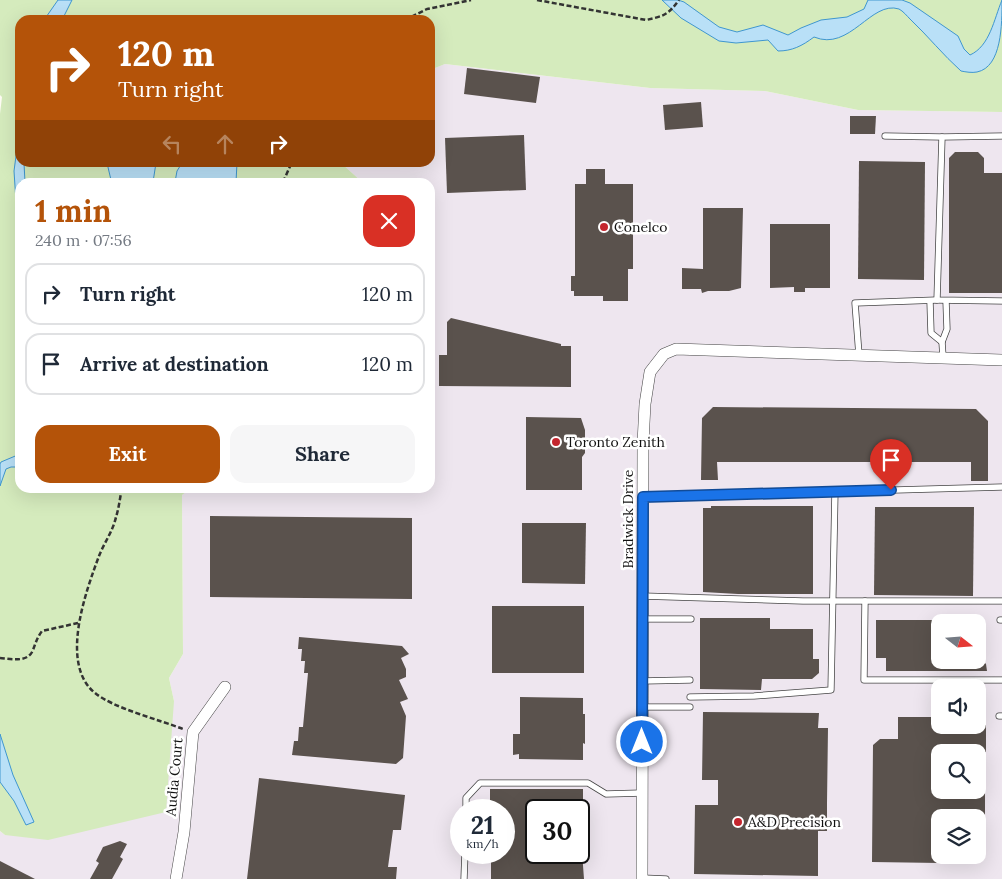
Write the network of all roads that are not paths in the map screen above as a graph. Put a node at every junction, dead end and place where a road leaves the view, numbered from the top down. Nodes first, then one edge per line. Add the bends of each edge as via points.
1 (885, 136) dead end
2 (1002, 136) edge
3 (942, 137) junction
4 (934, 301) junction
5 (946, 301) junction
6 (1002, 301) edge
7 (942, 342) junction
8 (859, 355) junction
9 (943, 357) junction
10 (1002, 360) edge
11 (1002, 488) edge
12 (835, 491) junction
13 (643, 497) junction
14 (642, 596) junction
15 (833, 601) junction
16 (865, 601) junction
17 (1002, 601) edge
18 (691, 618) dead end
19 (642, 619) junction
20 (690, 680) dead end
21 (1002, 680) edge
22 (642, 681) junction
23 (224, 688) dead end
24 (690, 697) dead end
25 (642, 707) junction
26 (690, 707) dead end
27 (642, 793) junction
28 (466, 799) edge
29 (465, 864) edge
30 (176, 879) edge
31 (464, 879) edge
32 (642, 879) edge
33 (666, 879) edge

1 - 3 lane
2 - 3 lane
3 - 4 lane
4 - 5 lane
4 - 7 lane via 931,333
4 - 8 lane via 855,303
5 - 6 lane
5 - 7 lane via 947,329
7 - 9 lane
8 - 9 street, Bradwick Drive
8 - 13 street, Bradwick Drive via 681,349 664,354 650,372 648,384
9 - 10 street, Bradwick Drive
11 - 12 lane
12 - 13 lane
12 - 15 lane
13 - 14 street, Bradwick Drive
14 - 15 lane
14 - 19 street, Bradwick Drive
15 - 16 lane
15 - 24 lane via 831,690
16 - 17 lane
16 - 21 lane via 864,680
18 - 19 lane
19 - 22 street, Bradwick Drive
20 - 22 lane
22 - 25 street, Bradwick Drive
23 - 30 street, Audia Court via 193,732 184,832
25 - 26 lane
25 - 27 street, Bradwick Drive
27 - 28 lane via 606,794 588,783 480,783
27 - 32 street, Bradwick Drive
29 - 31 lane
32 - 33 lane

